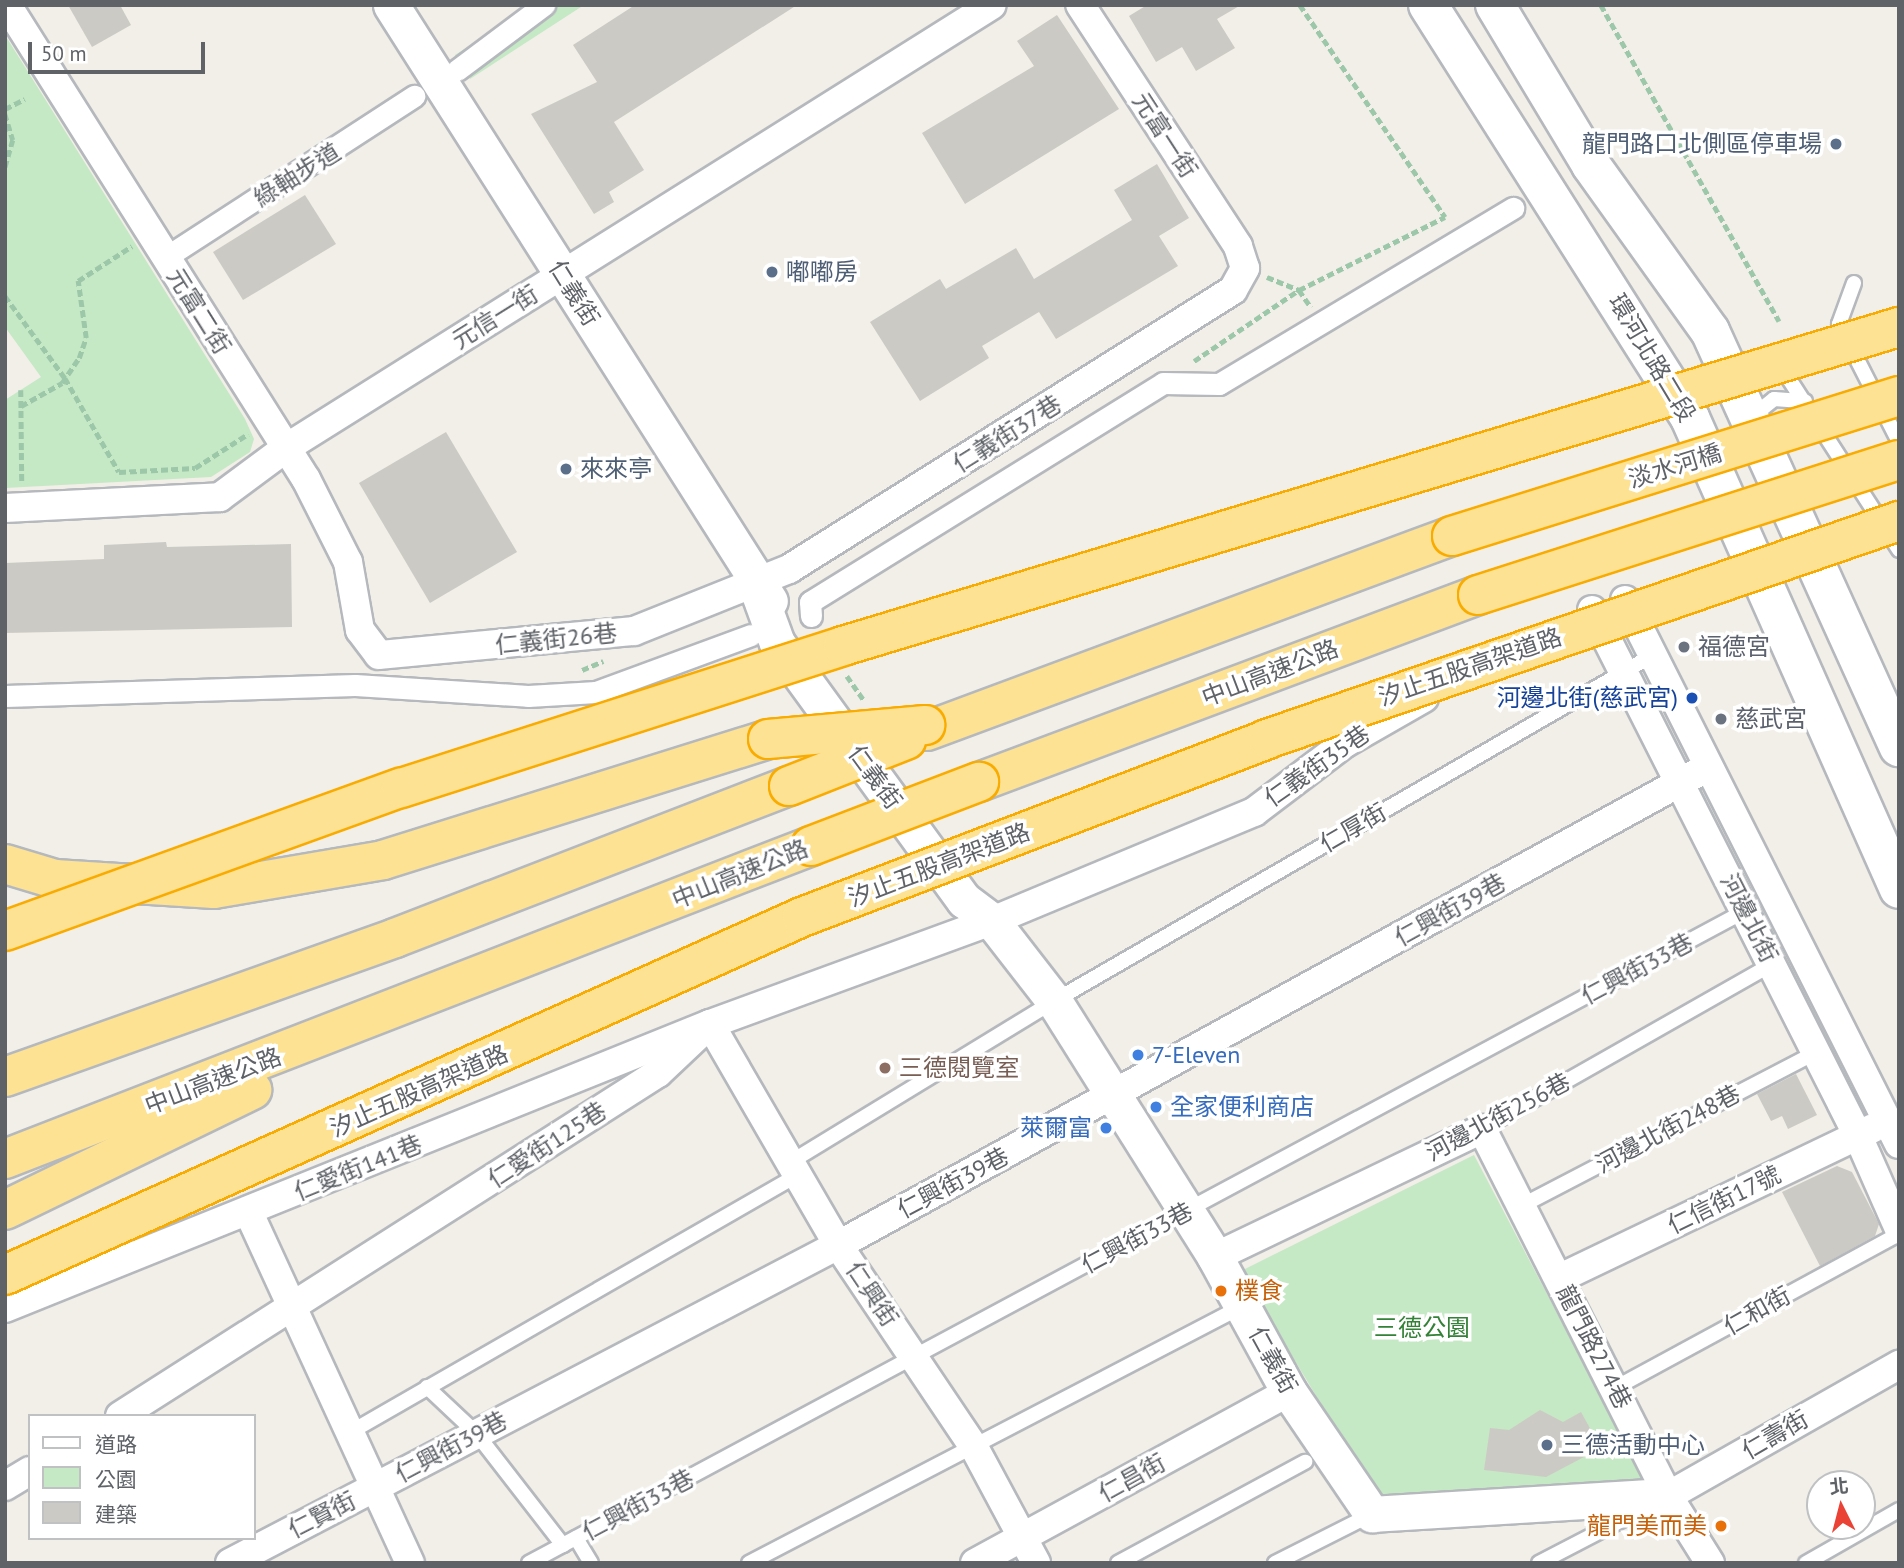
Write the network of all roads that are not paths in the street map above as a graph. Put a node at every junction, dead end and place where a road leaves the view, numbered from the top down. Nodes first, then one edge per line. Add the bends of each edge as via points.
1 (7, 5) edge
2 (391, 5) edge
3 (544, 5) edge
4 (992, 5) edge
5 (1080, 5) edge
6 (1428, 5) edge
7 (1494, 5) edge
8 (457, 70) dead end
9 (414, 96) dead end
10 (1513, 208) dead end
11 (177, 250) dead end
12 (1256, 272) joint
13 (563, 275) junction
14 (1854, 283) dead end
15 (1899, 327) edge
16 (1726, 362) junction
17 (1670, 384) junction
18 (1899, 396) edge
19 (1805, 401) junction
20 (1753, 415) junction
21 (1899, 442) edge
22 (286, 448) junction
23 (1899, 460) edge
24 (14, 501) edge
25 (1899, 521) edge
26 (1899, 550) edge
27 (1751, 551) junction
28 (755, 583) junction
29 (1625, 600) junction
30 (1592, 610) junction
31 (811, 616) dead end
32 (360, 630) joint
33 (751, 635) dead end
34 (1653, 655) junction
35 (1623, 671) junction
36 (5, 696) edge
37 (930, 728) junction
38 (1899, 747) edge
39 (1708, 767) junction
40 (1680, 783) junction
41 (5, 864) edge
42 (1899, 889) edge
43 (1745, 911) junction
44 (992, 921) junction
45 (5, 931) edge
46 (533, 956) junction
47 (1772, 964) junction
48 (1054, 1001) junction
49 (710, 1024) junction
50 (1815, 1053) junction
51 (5, 1077) edge
52 (1115, 1096) junction
53 (1482, 1129) junction
54 (1893, 1133) edge
55 (1858, 1136) junction
56 (5, 1159) edge
57 (793, 1170) junction
58 (1521, 1206) junction
59 (5, 1210) edge
60 (1185, 1212) junction
61 (249, 1213) junction
62 (1899, 1232) edge
63 (838, 1245) junction
64 (1215, 1257) junction
65 (5, 1275) edge
66 (1560, 1279) junction
67 (1243, 1306) junction
68 (5, 1308) edge
69 (291, 1311) junction
70 (915, 1358) junction
71 (1899, 1365) edge
72 (427, 1387) junction
73 (1615, 1388) junction
74 (1289, 1392) junction
75 (123, 1414) edge
76 (349, 1433) junction
77 (476, 1433) junction
78 (975, 1449) junction
79 (1306, 1462) dead end
80 (28, 1472) edge
81 (5, 1486) edge
82 (376, 1487) junction
83 (1668, 1496) junction
84 (1899, 1510) edge
85 (1372, 1514) junction
86 (1023, 1537) junction
87 (569, 1542) junction
88 (230, 1563) edge
89 (410, 1563) edge
90 (529, 1563) edge
91 (591, 1563) edge
92 (749, 1563) edge
93 (975, 1563) edge
94 (1036, 1563) edge
95 (1118, 1563) edge
96 (1275, 1563) edge
97 (1539, 1563) edge
98 (1710, 1563) edge
99 (1806, 1563) edge

1 - 22 street, 元富二街
2 - 13 street, 仁義街
3 - 8 street
4 - 13 street, 元信一街
5 - 12 street, 元富一街
6 - 17 main road, 環河北路二段
7 - 16 main road via 1591,165
9 - 11 street, 綠軸步道
10 - 31 street via 1219,384 1163,383 810,602
12 - 28 street, 仁義街37巷 via 814,557
13 - 22 street, 元信一街
13 - 28 street, 仁義街
14 - 21 lane via 1839,324
15 - 45 highway, bridge via 843,646 401,788
16 - 17 lane
16 - 19 lane via 1758,356 1780,365
16 - 20 main road
17 - 27 main road, 環河北路二段
18 - 37 highway, 淡水河橋, bridge via 1452,536
19 - 20 lane via 1774,399
19 - 26 lane
20 - 38 main road
22 - 24 street, 元信一街 via 220,496
22 - 32 street, 元富二街 via 348,562
23 - 46 highway, 中山高速公路, bridge via 1478,595 811,846
25 - 65 highway, 汐止五股高架道路, bridge via 1267,739 802,917
27 - 29 street, 仁義街35巷
27 - 42 main road, 環河北路二段
28 - 32 street, 仁義街26巷 via 604,637 379,655
28 - 44 street, 仁義街 via 777,643 964,900
29 - 30 street, 仁義街35巷
29 - 34 street, 河邊北街
30 - 35 street, 河邊北街
30 - 44 street, 仁義街35巷 via 1561,620 1345,743 1254,812
33 - 36 street via 596,692 528,696 355,685
34 - 35 lane, 仁厚街
34 - 39 street, 河邊北街
35 - 40 street, 河邊北街
35 - 48 lane, 仁厚街
37 - 41 highway, bridge via 768,739 383,860 214,889 55,879
37 - 51 highway, bridge via 395,938
39 - 40 street, 仁興街39巷
39 - 54 street, 河邊北街
40 - 43 street, 河邊北街
40 - 52 street, 仁興街39巷
43 - 47 street, 河邊北街
43 - 60 lane, 仁興街33巷
44 - 48 street, 仁義街
44 - 49 street, 仁愛街125巷
46 - 56 highway, 中山高速公路
46 - 59 highway
47 - 50 street, 河邊北街
47 - 53 lane, 河邊北街256巷
48 - 52 street, 仁義街
48 - 57 lane, 仁厚街
49 - 57 street, 仁興街
49 - 61 street, 仁愛街141巷
49 - 69 street, 仁愛街125巷 via 657,1073
50 - 55 street, 河邊北街
50 - 58 lane, 河邊北街248巷
52 - 60 street, 仁義街
52 - 63 street, 仁興街39巷
53 - 58 street, 龍門路274巷
53 - 64 street, 河邊北街256巷
54 - 55 street, 仁信街17號
55 - 62 street, 河邊北街
55 - 66 street, 仁信街17號
57 - 63 street, 仁興街
57 - 72 lane, 仁厚街
58 - 66 street, 龍門路274巷
60 - 64 street, 仁義街
60 - 70 lane, 仁興街33巷
61 - 68 street, 仁愛街141巷
61 - 69 street
62 - 73 lane, 仁和街
63 - 70 street, 仁興街
63 - 77 street, 仁興街39巷
64 - 67 street, 仁義街
66 - 73 street, 龍門路274巷
67 - 74 street, 仁義街
67 - 78 lane
69 - 75 street, 仁愛街125巷
69 - 76 street
70 - 78 street, 仁興街
70 - 87 lane, 仁興街33巷
71 - 83 street, 仁壽街
72 - 76 lane, 仁厚街
72 - 77 lane
73 - 83 street, 龍門路274巷
74 - 85 street, 仁義街
74 - 86 street, 仁昌街
76 - 82 street
77 - 82 street, 仁興街39巷
77 - 87 lane
78 - 86 street, 仁興街
78 - 92 lane
79 - 95 lane
80 - 81 street
82 - 88 street, 仁賢街
82 - 89 street
83 - 85 street
83 - 97 lane, 仁壽街
83 - 98 street, 龍門路274巷
84 - 99 lane
85 - 96 lane
86 - 93 street, 仁昌街
86 - 94 street, 仁興街
87 - 90 lane, 仁興街33巷
87 - 91 lane

